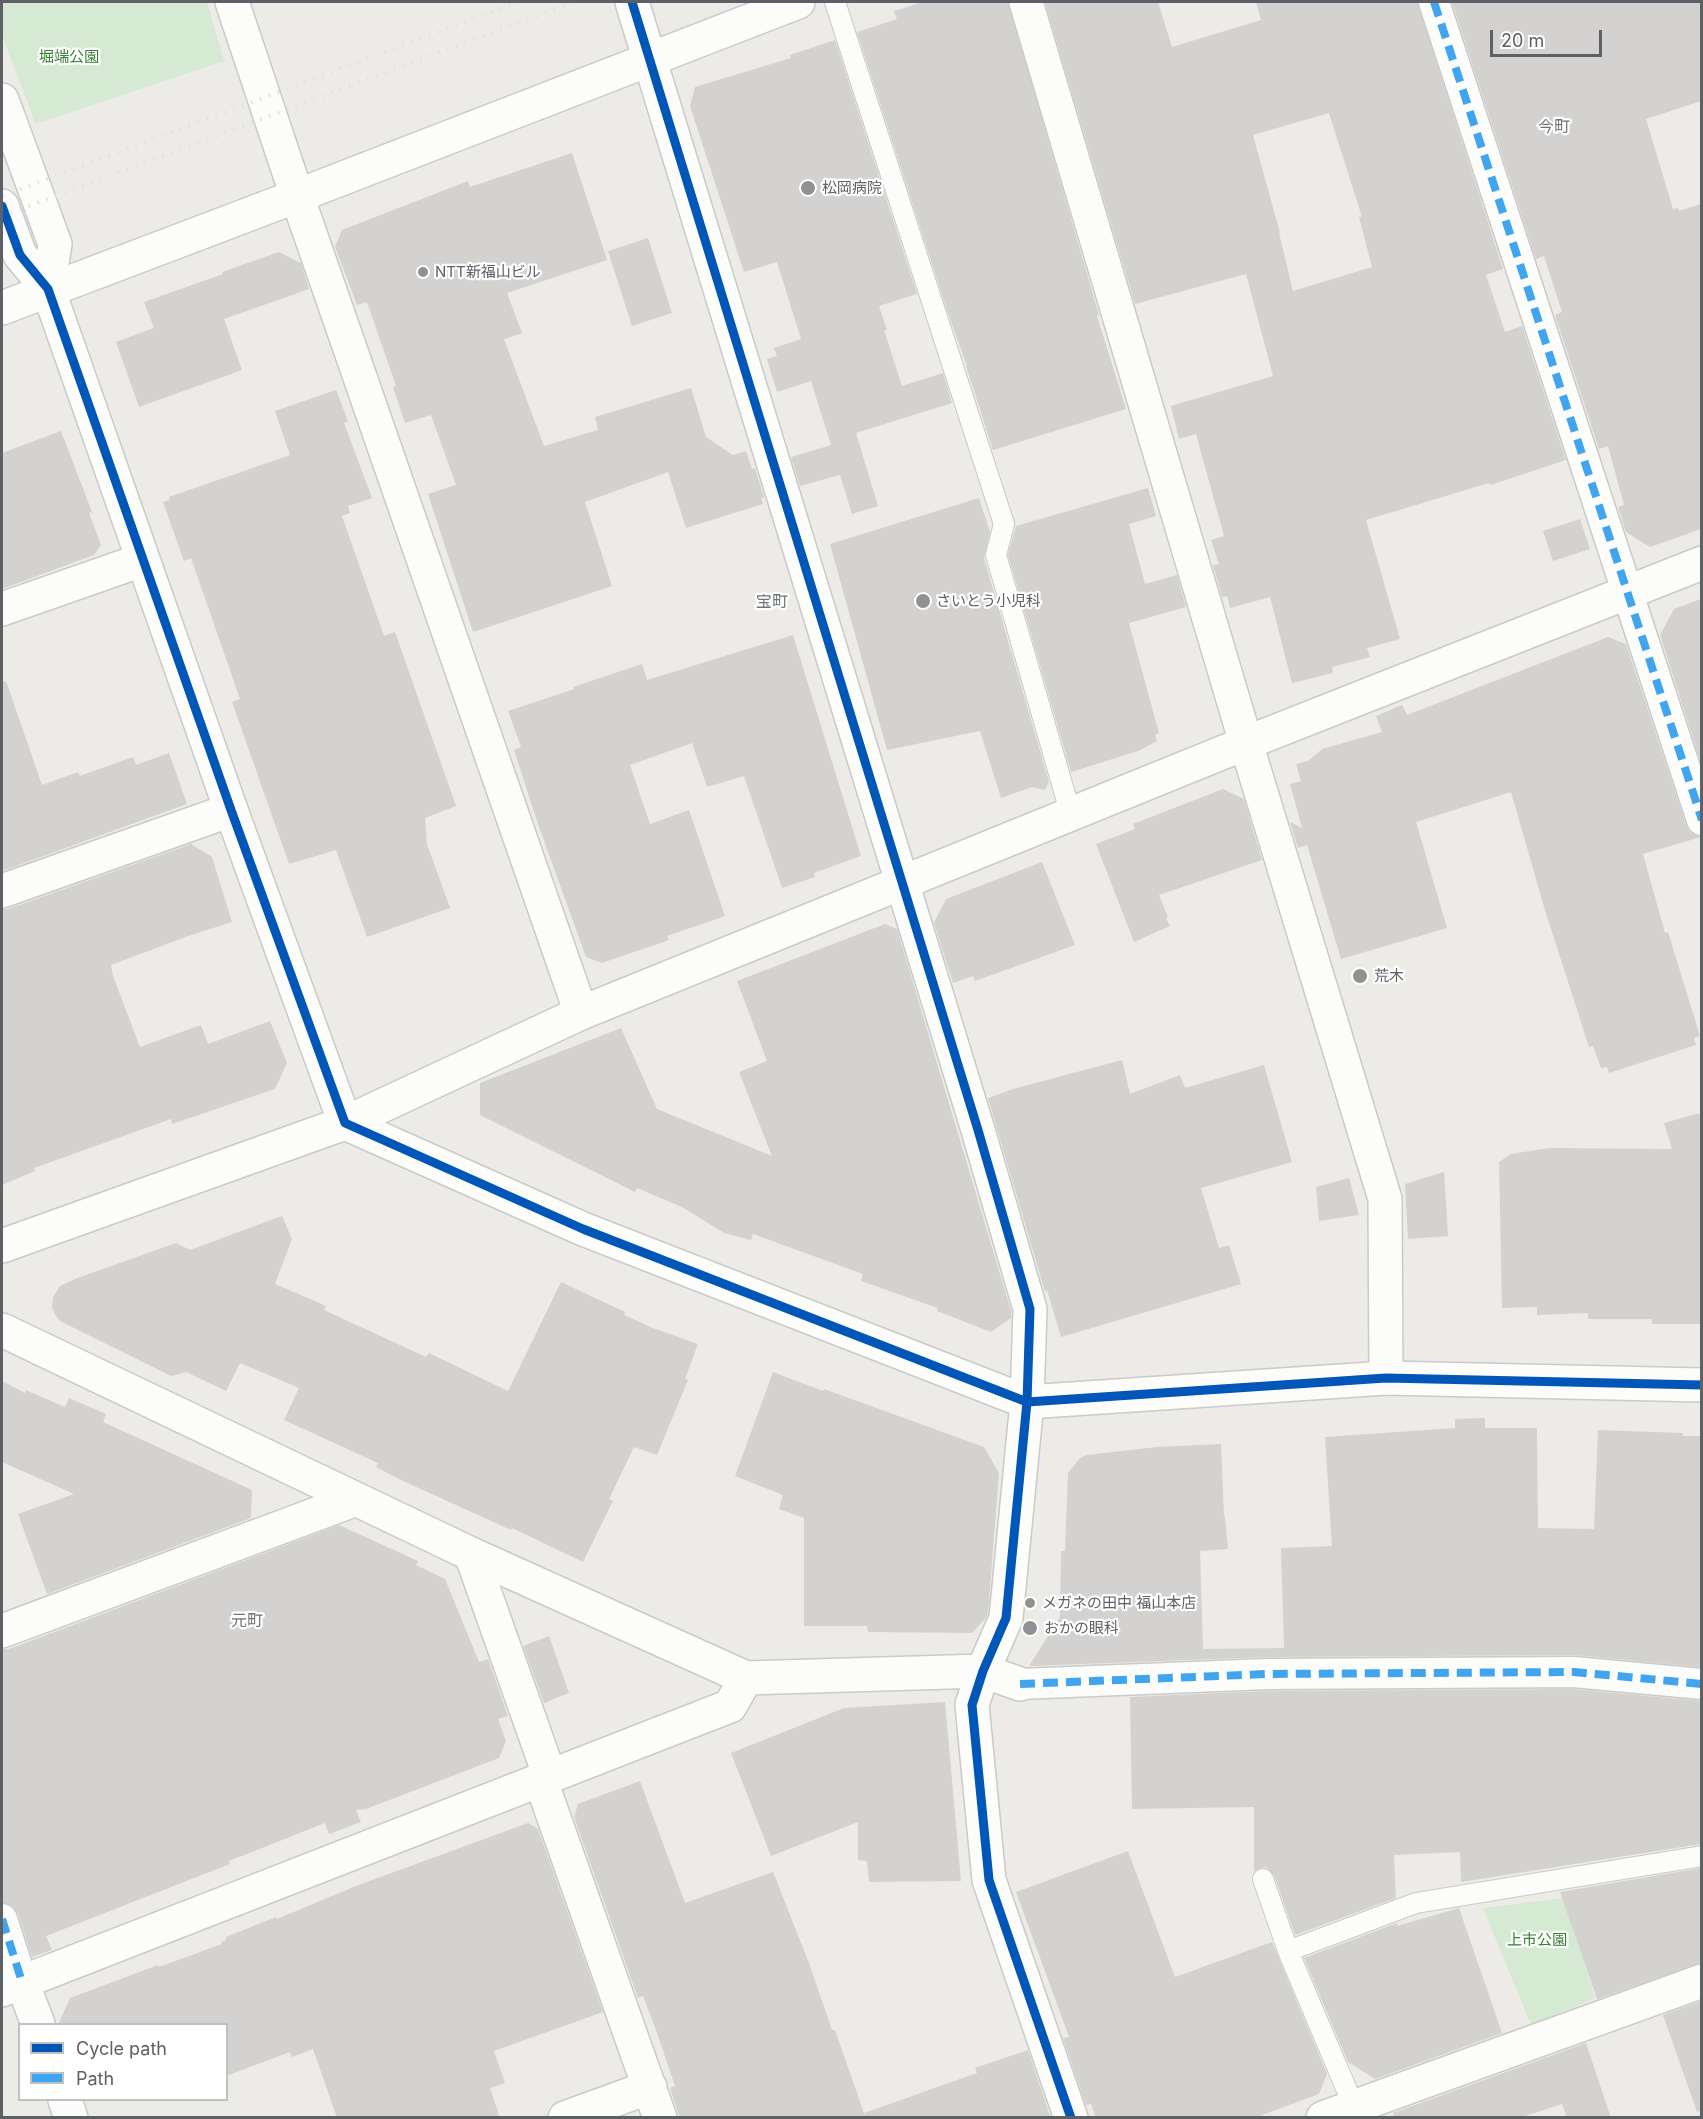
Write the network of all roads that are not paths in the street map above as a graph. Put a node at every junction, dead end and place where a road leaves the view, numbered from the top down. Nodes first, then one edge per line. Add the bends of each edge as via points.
1 (232, 2) edge
2 (632, 2) edge
3 (798, 2) edge
4 (835, 2) edge
5 (1026, 2) edge
6 (1434, 2) edge
7 (651, 59) junction
8 (2, 100) edge
9 (297, 196) junction
10 (2, 206) edge
11 (48, 289) junction
12 (2, 308) edge
13 (142, 560) junction
14 (1701, 563) edge
15 (1626, 593) junction
16 (2, 609) edge
17 (1246, 743) junction
18 (231, 810) junction
19 (1071, 815) junction
20 (1701, 820) edge
21 (902, 883) junction
22 (2, 891) edge
23 (580, 1013) junction
24 (345, 1123) junction
25 (2, 1246) edge
26 (2, 1330) edge
27 (1386, 1378) junction
28 (1701, 1385) edge
29 (1027, 1402) junction
30 (354, 1500) junction
31 (471, 1554) junction
32 (2, 1631) edge
33 (983, 1671) junction
34 (747, 1678) junction
35 (1020, 1684) joint
36 (1701, 1684) edge
37 (545, 1779) junction
38 (1701, 1856) edge
39 (1263, 1879) dead end
40 (2, 1919) edge
41 (1288, 1951) junction
42 (1701, 1981) edge
43 (12, 1987) edge
44 (37, 2023) edge
45 (650, 2087) junction
46 (65, 2101) edge
47 (1354, 2107) junction
48 (71, 2118) edge
49 (565, 2118) edge
50 (660, 2118) edge
51 (1071, 2118) edge
52 (1323, 2118) edge

1 - 9 street
2 - 7 street
3 - 7 street
4 - 19 lane via 1004,524 996,555
5 - 17 street
6 - 15 street
7 - 9 street
7 - 21 street
8 - 11 street via 55,244
9 - 11 street
9 - 23 street
10 - 11 street via 20,255
11 - 12 street
11 - 13 street
13 - 16 street
13 - 18 street
14 - 15 street
15 - 17 street
15 - 20 street
17 - 19 street
17 - 27 street via 1385,1199
18 - 22 street
18 - 24 street
19 - 21 street
21 - 23 street
21 - 29 street via 1030,1309
23 - 24 street
24 - 25 street
24 - 29 street via 583,1229
26 - 30 street
27 - 28 street
27 - 29 street
29 - 33 street via 1006,1618
30 - 31 street
30 - 32 street
31 - 34 street
31 - 37 street
33 - 34 street
33 - 35 street
33 - 51 street via 972,1705 989,1880
34 - 37 street via 730,1706
35 - 36 street via 1267,1674 1562,1672
37 - 43 street
37 - 45 street
38 - 41 lane via 1416,1903
39 - 41 lane
40 - 43 street
41 - 47 lane
42 - 47 street
43 - 44 street
45 - 49 street
45 - 50 street
46 - 48 street
47 - 52 street

